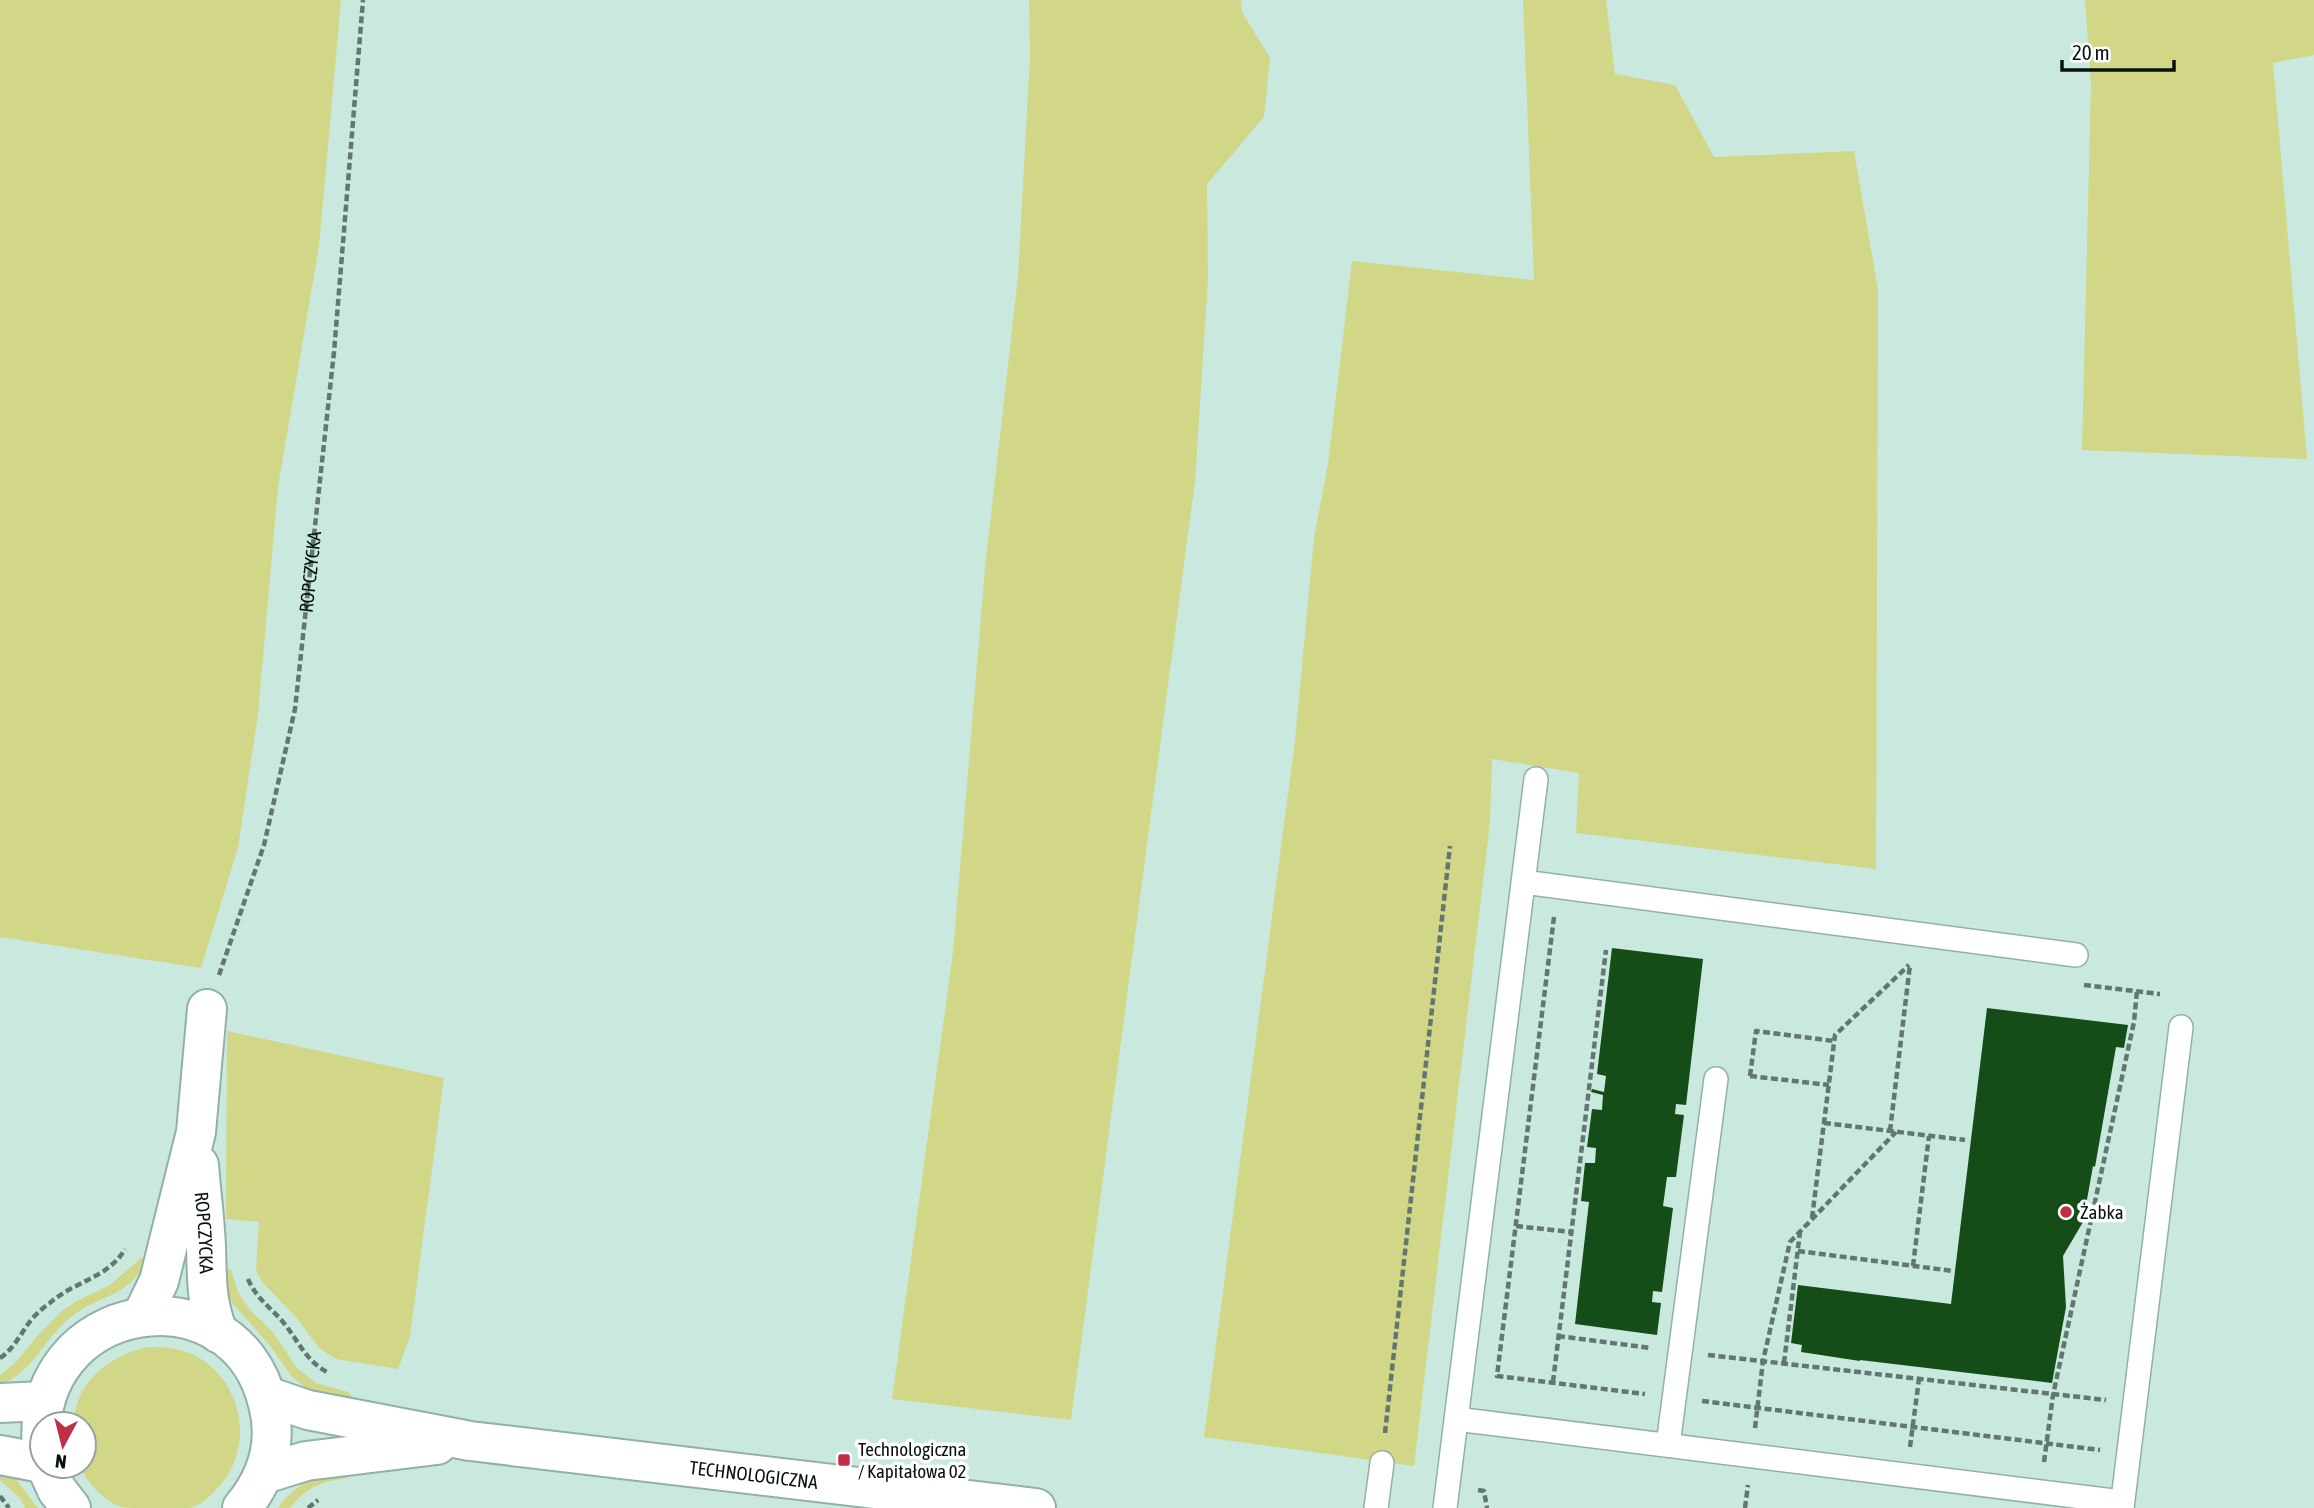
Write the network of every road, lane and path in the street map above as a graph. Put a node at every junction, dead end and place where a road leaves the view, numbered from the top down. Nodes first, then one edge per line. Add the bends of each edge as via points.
1 (363, 0) edge
2 (1536, 779) dead end
3 (1450, 846) dead end
4 (1523, 882) junction
5 (1558, 887) junction
6 (1606, 950) dead end
7 (2076, 955) dead end
8 (1910, 965) junction
9 (1923, 967) dead end
10 (2071, 984) dead end
11 (2137, 991) junction
12 (2160, 994) dead end
13 (207, 1009) joint
14 (2180, 1027) dead end
15 (1834, 1041) junction
16 (1750, 1076) junction
17 (1716, 1079) joint
18 (1829, 1085) junction
19 (1824, 1123) junction
20 (196, 1132) junction
21 (1893, 1132) junction
22 (1929, 1136) junction
23 (1965, 1140) dead end
24 (1812, 1219) junction
25 (1516, 1226) junction
26 (1801, 1231) junction
27 (1571, 1232) junction
28 (1798, 1251) junction
29 (1913, 1266) junction
30 (1953, 1271) dead end
31 (142, 1316) junction
32 (218, 1333) junction
33 (1558, 1336) junction
34 (1681, 1351) junction
35 (1763, 1361) junction
36 (1784, 1363) junction
37 (1553, 1382) junction
38 (2053, 1395) junction
39 (267, 1396) junction
40 (1674, 1397) junction
41 (44, 1401) junction
42 (0, 1403) edge
43 (2134, 1403) junction
44 (1758, 1408) junction
45 (42, 1410) edge
46 (1456, 1419) junction
47 (470, 1441) junction
48 (2047, 1443) junction
49 (1668, 1445) junction
50 (2128, 1454) junction
51 (0, 1455) edge
52 (28, 1461) edge
53 (1382, 1463) joint
54 (264, 1474) junction
55 (52, 1480) edge
56 (2041, 1491) junction
57 (0, 1496) edge
58 (2122, 1505) edge
59 (9, 1508) edge
60 (71, 1508) edge
61 (242, 1508) edge
62 (1036, 1508) edge
63 (1376, 1508) edge
64 (1445, 1508) edge

1 - 13 path, ROPCZYCKA via 334,352 295,709 264,845
2 - 4 lane
3 - 53 path
4 - 5 lane
4 - 46 lane
5 - 7 lane
5 - 25 path
6 - 27 path
8 - 9 path
8 - 15 path via 1844,1026
8 - 21 path
10 - 11 path
11 - 12 path
11 - 38 path
13 - 20 street, ROPCZYCKA
14 - 43 lane
15 - 16 path via 1756,1031
15 - 18 path
16 - 17 path via 1717,1072
16 - 18 path
17 - 34 lane
18 - 19 path
19 - 21 path
19 - 24 path
20 - 31 street, ROPCZYCKA via 159,1281
20 - 32 street, ROPCZYCKA via 206,1290
21 - 22 path
21 - 24 path
22 - 23 path
22 - 29 path
24 - 26 path
25 - 27 path
25 - 37 path via 1497,1376
26 - 28 path
26 - 35 path via 1790,1242
27 - 33 path
28 - 29 path
28 - 36 path
29 - 30 path
31 - 32 street via 174,1317
31 - 41 street via 120,1321 80,1344 65,1360
32 - 39 street via 243,1354
33 - 34 path
33 - 37 path
34 - 35 path
34 - 40 lane
35 - 36 path
35 - 44 path
36 - 38 path
37 - 40 path
38 - 43 path
38 - 48 path
39 - 47 street, TECHNOLOGICZNA via 308,1410
39 - 54 street via 272,1436
40 - 44 path
40 - 49 lane
41 - 42 street
41 - 45 street
43 - 50 lane
44 - 48 path
46 - 49 lane
46 - 64 lane
47 - 54 street, TECHNOLOGICZNA via 306,1461
47 - 62 street, TECHNOLOGICZNA
48 - 50 path
48 - 56 path
49 - 56 lane
50 - 58 lane
51 - 52 street
53 - 63 lane
54 - 61 street
55 - 60 street
56 - 58 lane
57 - 59 path

